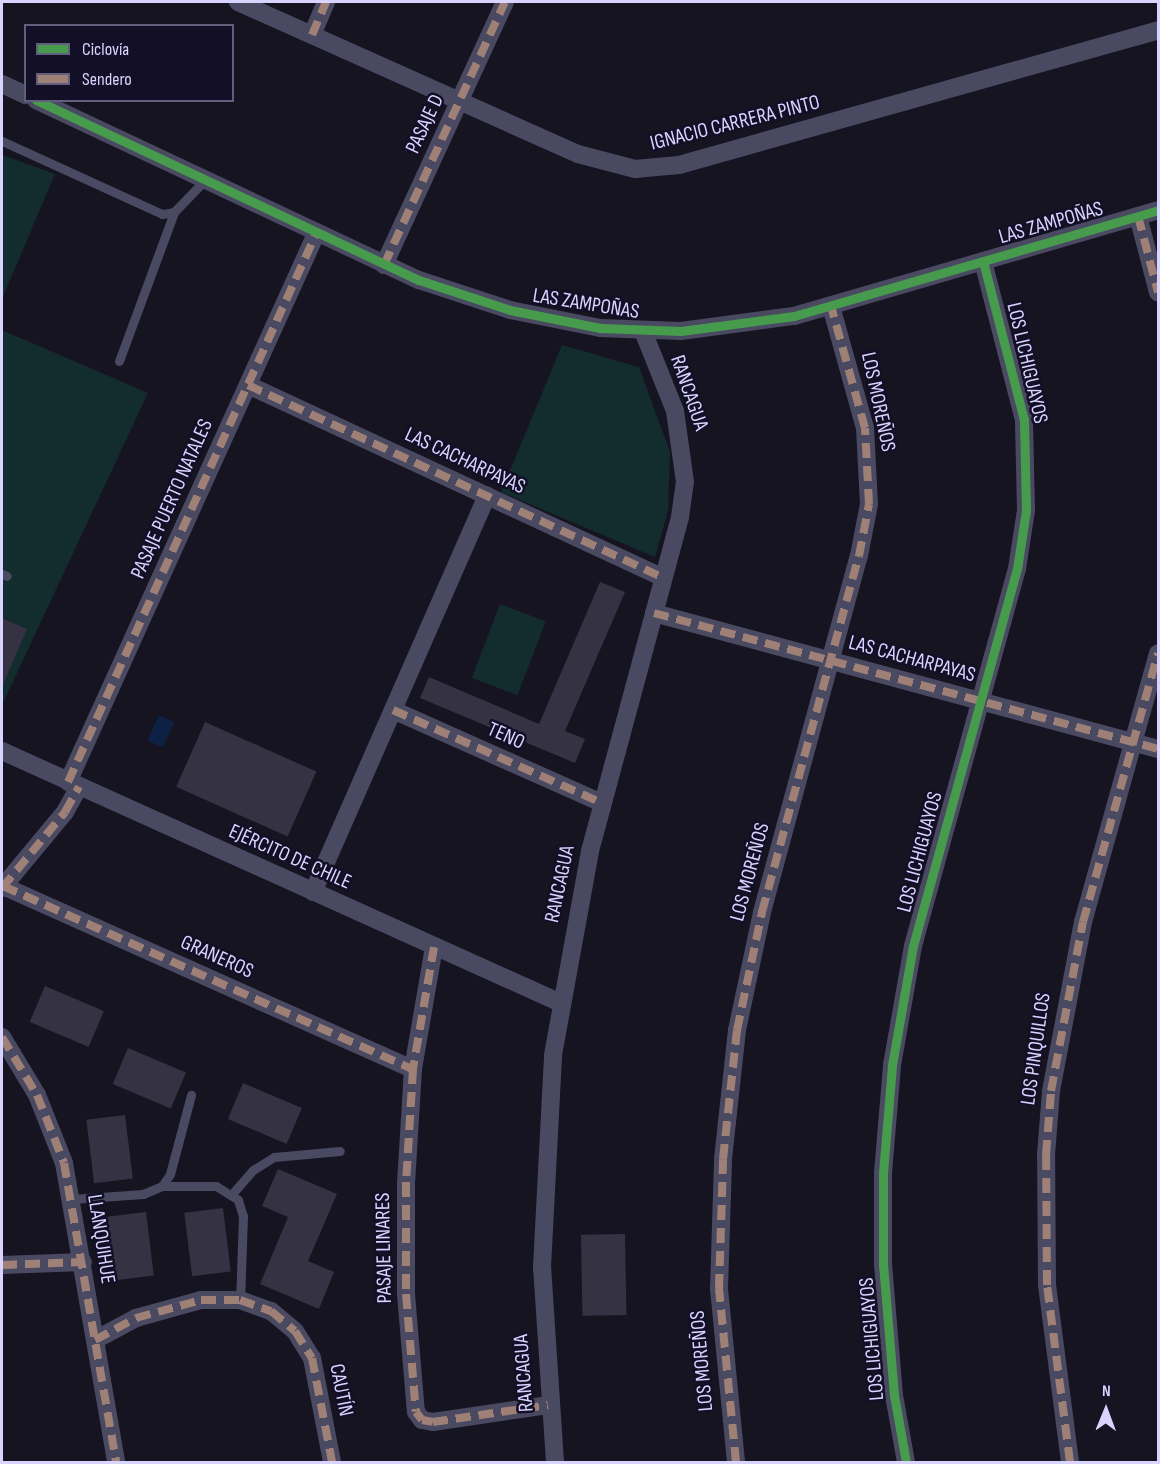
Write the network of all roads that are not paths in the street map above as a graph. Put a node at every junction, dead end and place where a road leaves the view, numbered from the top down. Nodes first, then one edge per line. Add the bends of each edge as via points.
1 (238, 2) edge
2 (326, 2) edge
3 (505, 2) edge
4 (1158, 30) edge
5 (312, 35) junction
6 (2, 84) edge
7 (24, 94) edge
8 (40, 102) edge
9 (460, 102) junction
10 (2, 141) edge
11 (204, 181) junction
12 (1158, 210) edge
13 (174, 213) junction
14 (1138, 216) junction
15 (316, 234) junction
16 (983, 261) junction
17 (384, 265) junction
18 (1158, 292) edge
19 (831, 306) junction
20 (643, 331) junction
21 (119, 362) dead end
22 (248, 385) junction
23 (487, 496) junction
24 (663, 578) junction
25 (654, 613) junction
26 (1158, 653) edge
27 (832, 661) junction
28 (981, 701) junction
29 (393, 710) junction
30 (1134, 742) junction
31 (1158, 749) edge
32 (2, 751) edge
33 (74, 785) junction
34 (602, 803) junction
35 (2, 887) edge
36 (313, 892) junction
37 (434, 946) junction
38 (561, 1003) junction
39 (2, 1037) edge
40 (413, 1069) junction
41 (191, 1095) dead end
42 (340, 1151) dead end
43 (162, 1186) junction
44 (232, 1194) junction
45 (72, 1199) junction
46 (82, 1262) junction
47 (2, 1265) edge
48 (240, 1300) junction
49 (95, 1340) junction
50 (548, 1404) junction
51 (116, 1462) edge
52 (332, 1462) edge
53 (555, 1462) edge
54 (736, 1462) edge
55 (906, 1462) edge
56 (1070, 1462) edge

1 - 5 street, IGNACIO CARRERA PINTO
2 - 5 street
3 - 9 street, PASAJE D
4 - 9 street, IGNACIO CARRERA PINTO via 657,169 597,162
5 - 9 street, IGNACIO CARRERA PINTO
6 - 7 street
8 - 11 street, LAS ZAMPOÑAS
9 - 17 street, PASAJE D
10 - 13 lane via 150,211
11 - 13 lane
11 - 15 street, LAS ZAMPOÑAS
12 - 14 street, LAS ZAMPOÑAS
13 - 21 lane
14 - 16 street, LAS ZAMPOÑAS
14 - 18 street
15 - 17 street, LAS ZAMPOÑAS
15 - 22 street, PASAJE PUERTO NATALES
16 - 19 street, LAS ZAMPOÑAS
16 - 28 street, LOS LICHIGUAYOS via 1018,390 1028,481 1017,569
17 - 20 street, LAS ZAMPOÑAS via 510,310
19 - 20 street, LAS ZAMPOÑAS via 719,329
19 - 27 street, LOS MOREÑOS via 860,404 870,478 865,531
20 - 24 street, RANCAGUA via 675,411 683,447 683,500
22 - 23 street, LAS CACHARPAYAS
22 - 33 street, PASAJE PUERTO NATALES
23 - 24 street, LAS CACHARPAYAS
23 - 29 street
24 - 25 street, RANCAGUA
25 - 27 street, LAS CACHARPAYAS
25 - 34 street, RANCAGUA
26 - 30 street, LOS PINQUILLOS
27 - 28 street, LAS CACHARPAYAS
27 - 54 street, LOS MOREÑOS via 748,970 728,1094 719,1289
28 - 30 street, LAS CACHARPAYAS
28 - 55 street, LOS LICHIGUAYOS via 913,946 885,1127 883,1265 894,1395
29 - 34 street, TENO
29 - 36 street
30 - 31 street, LAS CACHARPAYAS
30 - 56 street, LOS PINQUILLOS via 1073,964 1051,1091 1046,1155 1047,1285
32 - 33 street, EJÉRCITO DE CHILE
33 - 35 street, PASAJE PUERTO NATALES via 65,812
33 - 36 street, EJÉRCITO DE CHILE
34 - 38 street, RANCAGUA
35 - 40 street, GRANEROS
36 - 37 street, EJÉRCITO DE CHILE
37 - 38 street, EJÉRCITO DE CHILE
37 - 40 street, PASAJE LINARES
38 - 50 street, RANCAGUA via 548,1106 542,1212
39 - 45 street, LLANQUIHUE via 52,1128
40 - 50 street, PASAJE LINARES via 406,1239 416,1412 422,1420 433,1422
41 - 43 lane via 170,1174
42 - 44 lane via 274,1157 253,1170
43 - 44 lane via 216,1186
43 - 45 lane via 143,1194
44 - 48 lane via 243,1216
45 - 46 street, LLANQUIHUE
46 - 47 street
46 - 49 street, LLANQUIHUE
48 - 49 street via 178,1304 136,1318
48 - 52 street, CAUTÍN via 271,1311 295,1331 316,1373
49 - 51 street, LLANQUIHUE
50 - 53 street, RANCAGUA

